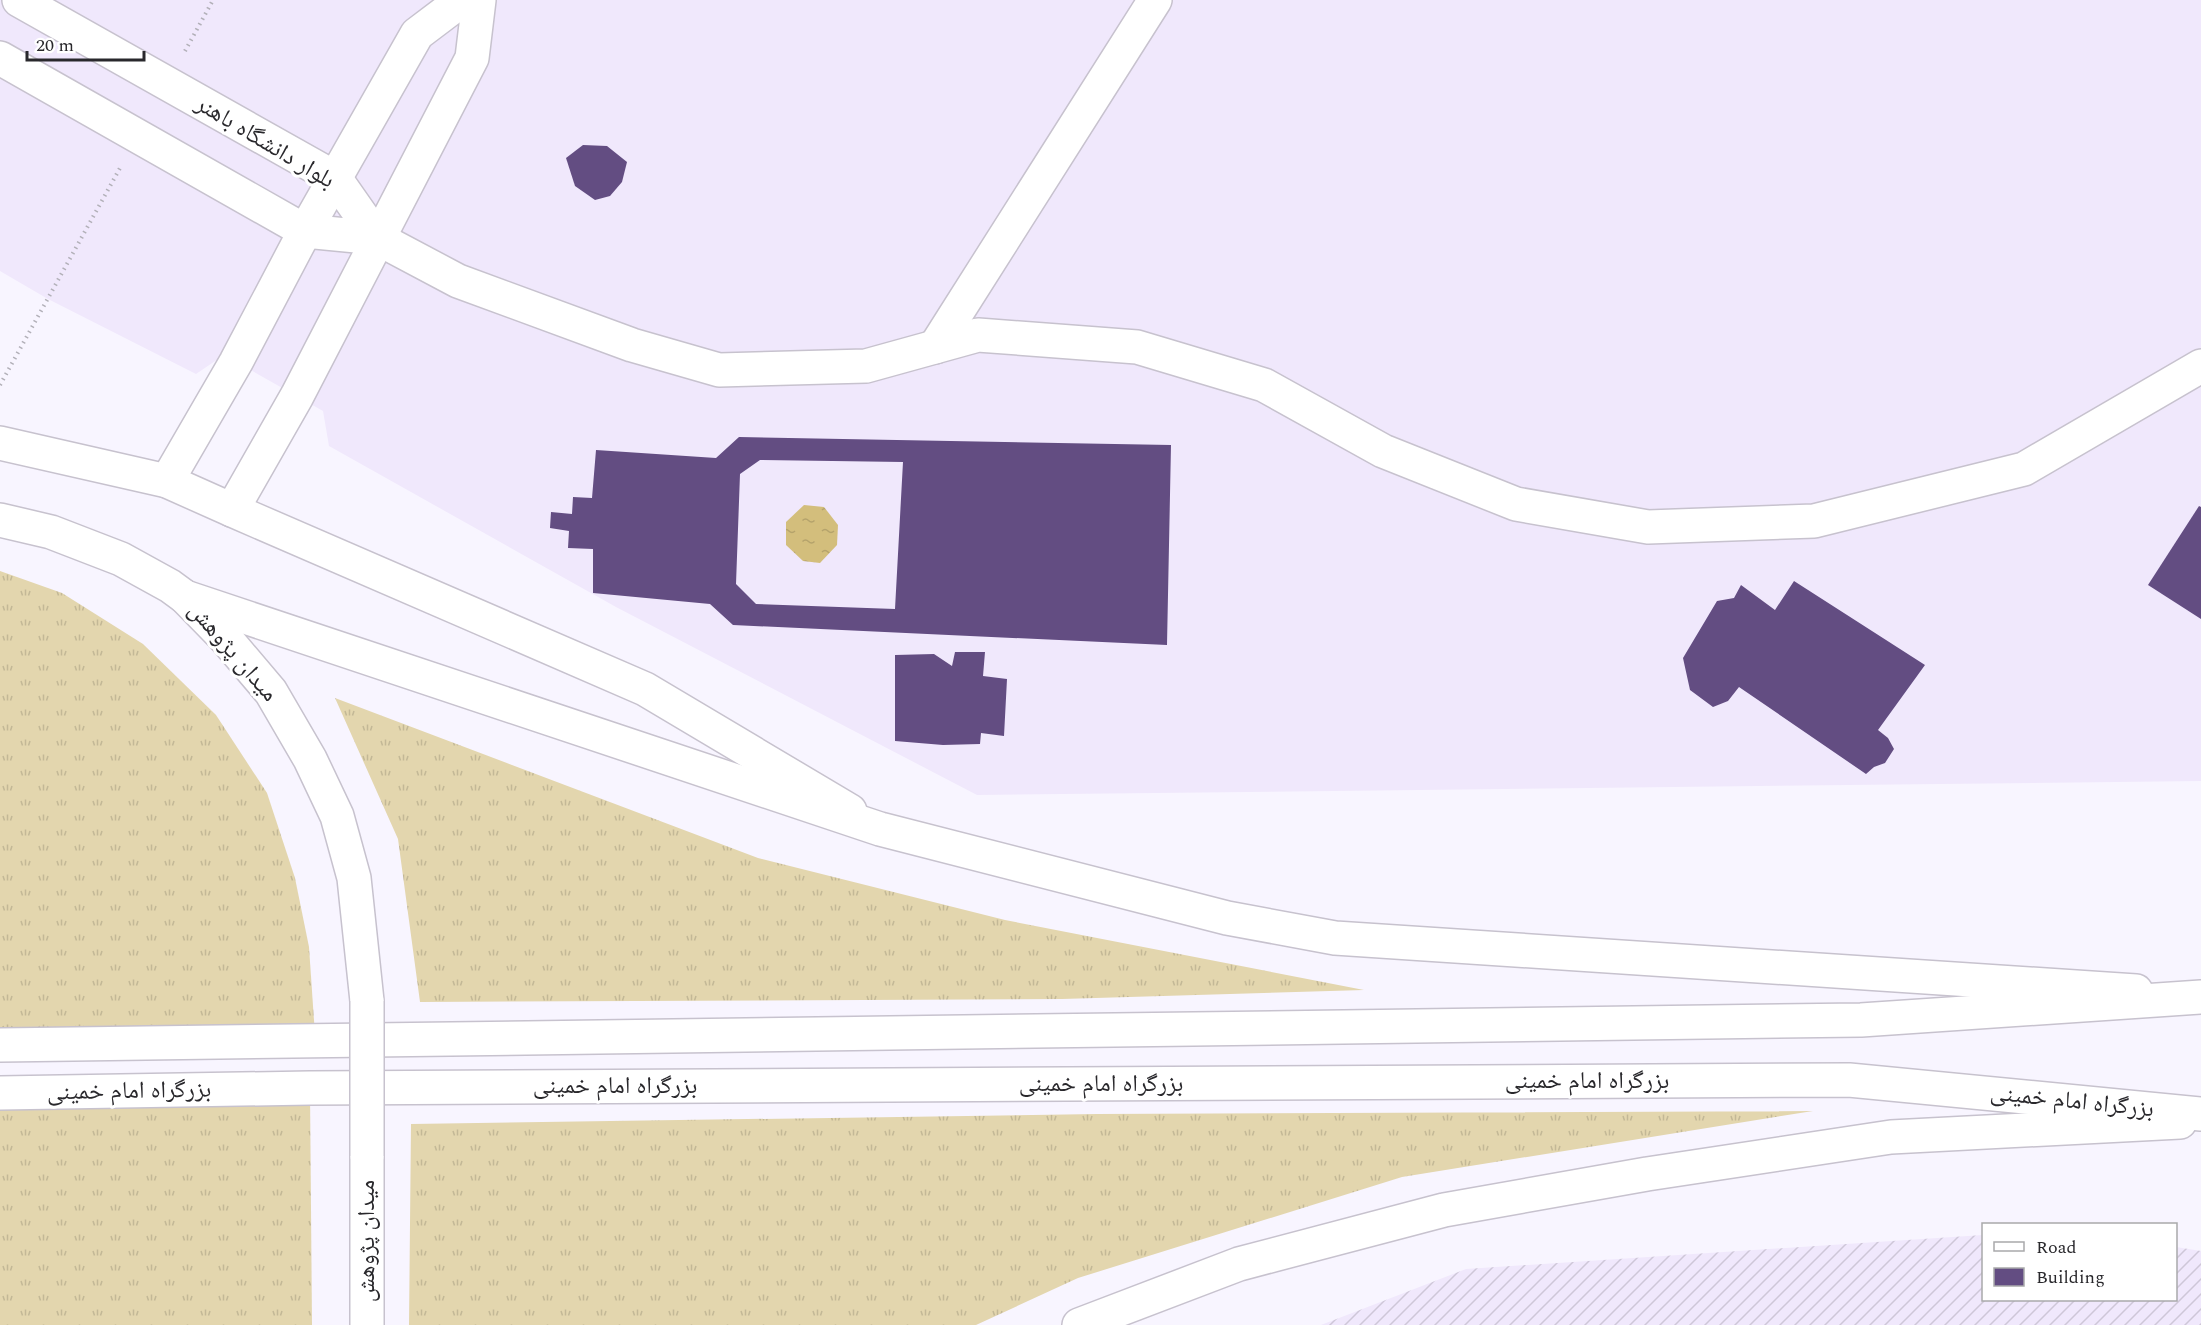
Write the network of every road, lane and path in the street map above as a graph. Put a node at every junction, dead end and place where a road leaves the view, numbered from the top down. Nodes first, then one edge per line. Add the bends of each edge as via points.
1 (20, 0) edge
2 (213, 0) edge
3 (462, 0) edge
4 (479, 0) edge
5 (1155, 0) edge
6 (0, 58) edge
7 (167, 84) junction
8 (138, 136) junction
9 (335, 178) junction
10 (304, 231) junction
11 (377, 238) junction
12 (935, 346) junction
13 (2201, 366) edge
14 (0, 385) edge
15 (0, 443) edge
16 (167, 481) junction
17 (232, 510) junction
18 (0, 520) edge
19 (185, 597) junction
20 (880, 829) junction
21 (2201, 996) edge
22 (0, 1045) edge
23 (0, 1093) edge
24 (2201, 1114) edge
25 (2201, 1121) edge
26 (367, 1325) edge
27 (1079, 1325) edge

1 - 7 main road, بلوار دانشگاه باهنر
2 - 7 path
3 - 9 main road via 417,34
4 - 11 main road via 471,58
5 - 12 main road
6 - 8 main road
7 - 9 main road, بلوار دانشگاه باهنر
8 - 10 main road
8 - 14 path
9 - 10 main road
9 - 11 main road, بلوار دانشگاه باهنر
10 - 11 main road
10 - 16 main road via 236,362
11 - 12 main road via 458,280 632,345 719,370 866,366
11 - 17 main road via 297,396
12 - 13 main road via 978,335 1137,347 1264,385 1383,451 1516,504 1648,527 1814,521 2024,469
15 - 16 main road
16 - 17 main road
17 - 20 main road via 645,689
18 - 19 main road, میدان پژوهش via 51,532 121,559
19 - 20 main road
19 - 26 main road, میدان پژوهش, bridge via 271,692 337,816 354,878 368,1001
20 - 21 main road via 1227,918 1335,938
21 - 22 main road, بزرگراه امام خمینی via 1861,1020
23 - 24 main road, بزرگراه امام خمینی via 1849,1080
25 - 27 main road via 1892,1137 1444,1210 1239,1264

